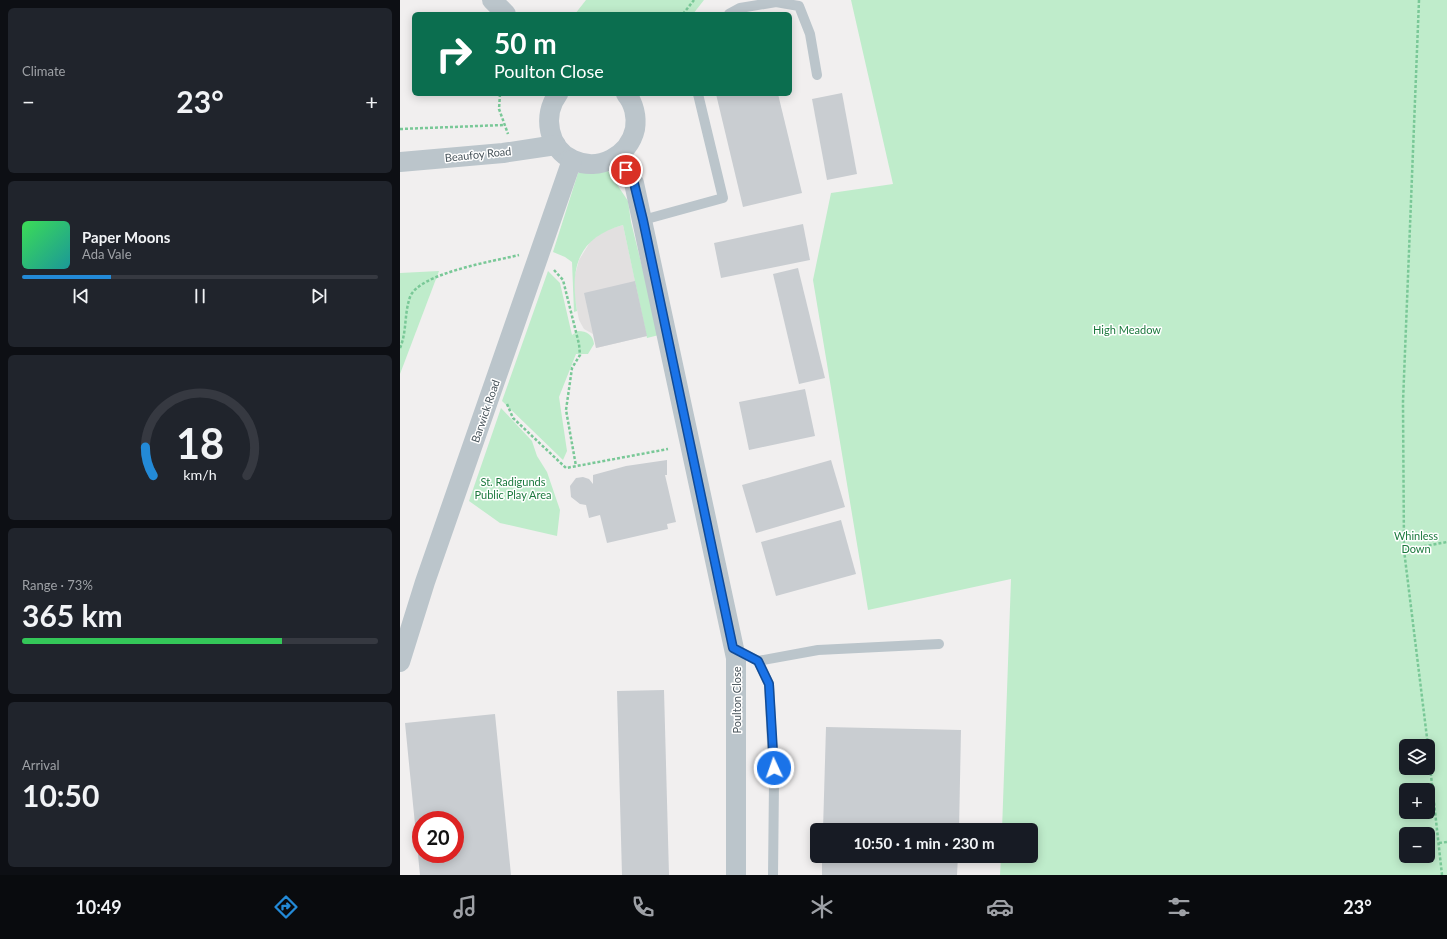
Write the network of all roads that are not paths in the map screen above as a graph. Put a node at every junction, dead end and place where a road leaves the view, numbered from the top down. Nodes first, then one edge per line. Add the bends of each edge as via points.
1 (492, 0) edge
2 (504, 12) edge
3 (733, 12) edge
4 (817, 74) dead end
5 (557, 96) edge
6 (627, 96) edge
7 (698, 96) edge
8 (556, 144) junction
9 (618, 156) junction
10 (572, 160) junction
11 (400, 162) edge
12 (643, 220) junction
13 (939, 644) dead end
14 (733, 648) junction
15 (758, 661) junction
16 (400, 662) edge
17 (736, 875) edge
18 (773, 875) edge

1 - 2 street
3 - 4 lane via 740,8 776,2 799,6 810,34
5 - 8 street via 551,106 549,118 550,130
6 - 9 street via 634,109 636,124 627,147
7 - 12 lane via 723,198
8 - 10 street
8 - 11 street, Beaufoy Road via 514,151
9 - 10 street via 607,162 593,164
9 - 12 street, Poulton Close via 634,183
10 - 16 street, Barwick Road via 425,582
12 - 14 street, Poulton Close
13 - 15 lane via 818,650
14 - 15 lane
14 - 17 street, Poulton Close via 736,658
15 - 18 lane via 769,684 774,782

